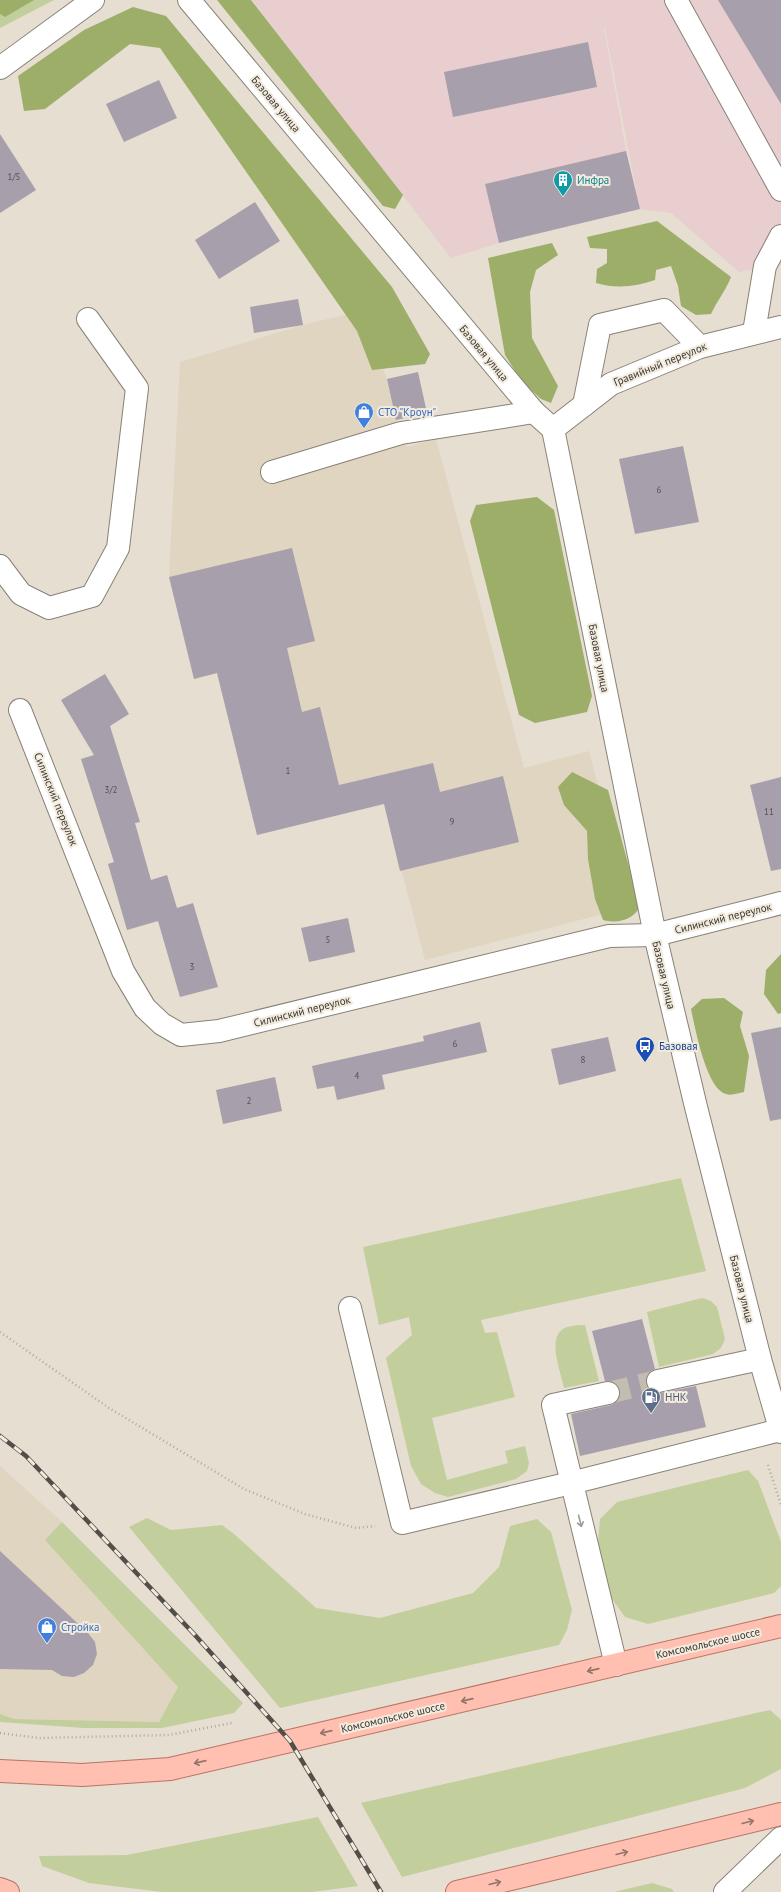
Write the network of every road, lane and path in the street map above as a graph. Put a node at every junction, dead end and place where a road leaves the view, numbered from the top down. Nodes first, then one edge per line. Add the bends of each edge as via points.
1 (93, 0) edge
2 (189, 0) edge
3 (676, 0) edge
4 (0, 68) edge
5 (781, 190) edge
6 (781, 236) edge
7 (88, 319) dead end
8 (781, 327) edge
9 (754, 332) junction
10 (700, 346) junction
11 (584, 405) junction
12 (534, 412) junction
13 (553, 429) junction
14 (272, 472) dead end
15 (0, 566) edge
16 (20, 710) dead end
17 (781, 903) edge
18 (655, 935) junction
19 (350, 1308) dead end
20 (0, 1332) edge
21 (760, 1359) junction
22 (658, 1381) tunnel mouth
23 (608, 1393) tunnel mouth
24 (781, 1431) edge
25 (768, 1465) dead end
26 (571, 1484) junction
27 (781, 1504) edge
28 (402, 1523) junction
29 (781, 1626) edge
30 (616, 1665) junction
31 (239, 1722) dead end
32 (0, 1733) edge
33 (0, 1771) edge
34 (781, 1814) edge
35 (781, 1838) edge
36 (0, 1889) edge
37 (8, 1892) edge
38 (458, 1892) edge
39 (725, 1892) edge

1 - 4 street
2 - 12 street, Базовая улица
3 - 5 street
6 - 9 street via 765,266
7 - 15 street via 137,388 118,548 92,596 48,608 22,594
8 - 9 street, Гравийный переулок
9 - 10 street, Гравийный переулок
10 - 11 street, Гравийный переулок via 611,384
10 - 11 street via 664,310 600,325
11 - 13 street, Гравийный переулок
12 - 13 street, Базовая улица
12 - 14 street via 401,432
13 - 18 street, Базовая улица
16 - 18 street, Силинский переулок via 123,971 145,1008 162,1024 181,1035 219,1031 609,936
17 - 18 street, Силинский переулок
18 - 21 street, Базовая улица
19 - 28 street
20 - 28 path via 108,1408 244,1489 305,1514 356,1528
21 - 22 street
21 - 24 street, Базовая улица
23 - 26 street via 553,1405
24 - 26 street
25 - 27 path
26 - 28 street
26 -> 30 street
29 - 30 main road, Комсомольское шоссе
30 -> 33 main road, Комсомольское шоссе via 170,1769 82,1775
31 - 32 path via 169,1735 39,1738
38 -> 34 main road
35 - 39 street
36 - 37 main road

